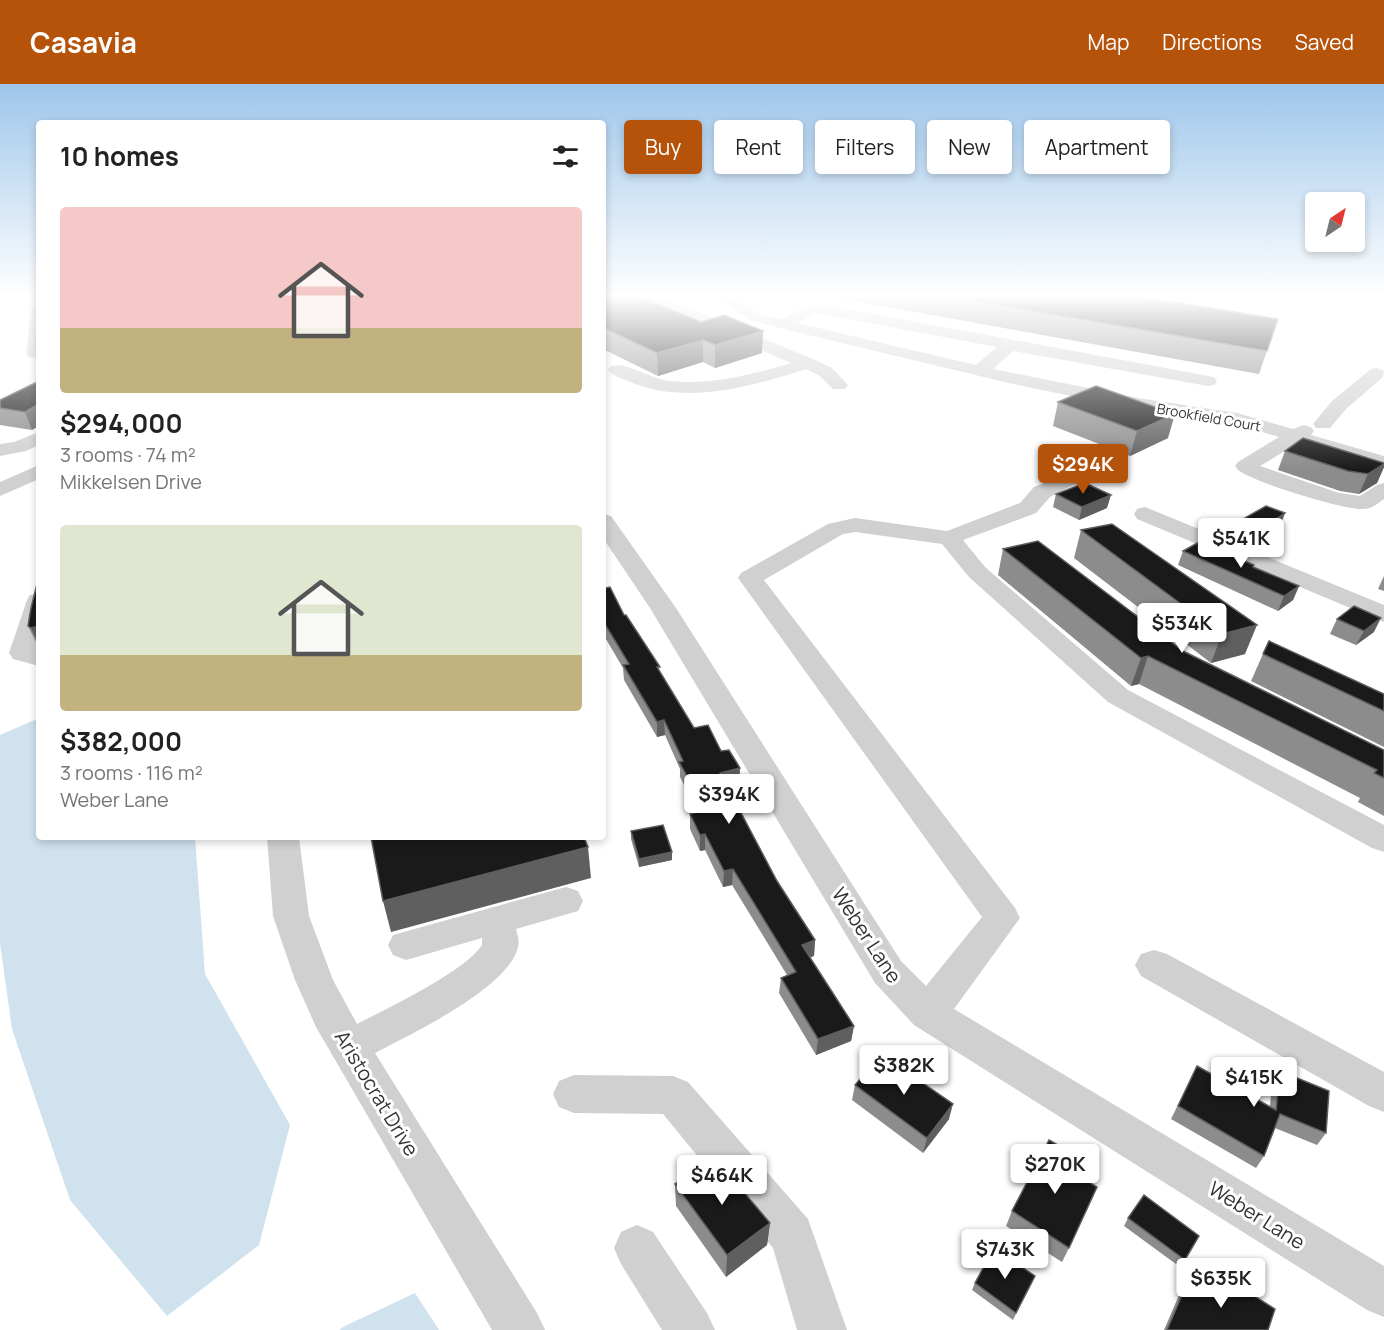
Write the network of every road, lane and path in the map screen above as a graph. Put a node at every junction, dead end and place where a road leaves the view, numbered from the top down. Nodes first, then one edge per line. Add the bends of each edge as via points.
1 (786, 354) edge
2 (909, 354) edge
3 (999, 354) edge
4 (1031, 354) edge
5 (807, 363) junction
6 (616, 370) dead end
7 (980, 371) junction
8 (1377, 373) dead end
9 (1208, 381) dead end
10 (839, 385) dead end
11 (1323, 424) junction
12 (1343, 430) dead end
13 (36, 439) edge
14 (1287, 440) junction
15 (0, 450) edge
16 (1384, 462) edge
17 (36, 472) edge
18 (1384, 479) edge
19 (1068, 480) dead end
20 (1384, 489) edge
21 (0, 490) edge
22 (1145, 513) dead end
23 (606, 525) edge
24 (949, 538) junction
25 (36, 608) edge
26 (1384, 614) edge
27 (36, 657) edge
28 (283, 840) edge
29 (1384, 840) edge
30 (566, 901) dead end
31 (496, 921) junction
32 (406, 945) dead end
33 (1154, 965) dead end
34 (928, 1013) junction
35 (350, 1047) junction
36 (1384, 1093) edge
37 (574, 1094) dead end
38 (637, 1248) dead end
39 (1384, 1293) edge
40 (520, 1330) edge
41 (690, 1330) edge
42 (822, 1330) edge

1 - 5 street
2 - 7 street, Brookfield Court
3 - 7 street
4 - 9 street via 1171,387 1177,376
5 - 6 street via 750,381 707,388 666,386
5 - 10 street via 826,372
7 - 14 street, Brookfield Court via 1138,404 1237,419
8 - 11 street
11 - 12 street
11 - 14 street
13 - 15 street
14 - 16 street, Brookfield Court
14 - 18 street
14 - 20 street via 1245,466 1335,499 1364,503
17 - 21 street
19 - 24 street via 1042,492 1028,508
22 - 26 street
23 - 34 street, Weber Lane via 663,608 888,972
24 - 29 street via 977,572 1118,696
24 - 34 street via 855,525 836,528 750,578 1002,918
25 - 27 street via 22,653
28 - 35 street, Aristocrat Drive via 291,916 314,980
30 - 31 street
31 - 32 street
31 - 35 street via 501,948 492,963 447,994
33 - 36 street
34 - 39 street, Weber Lane
35 - 40 street, Aristocrat Drive
37 - 42 street via 673,1095 792,1235
38 - 41 street

